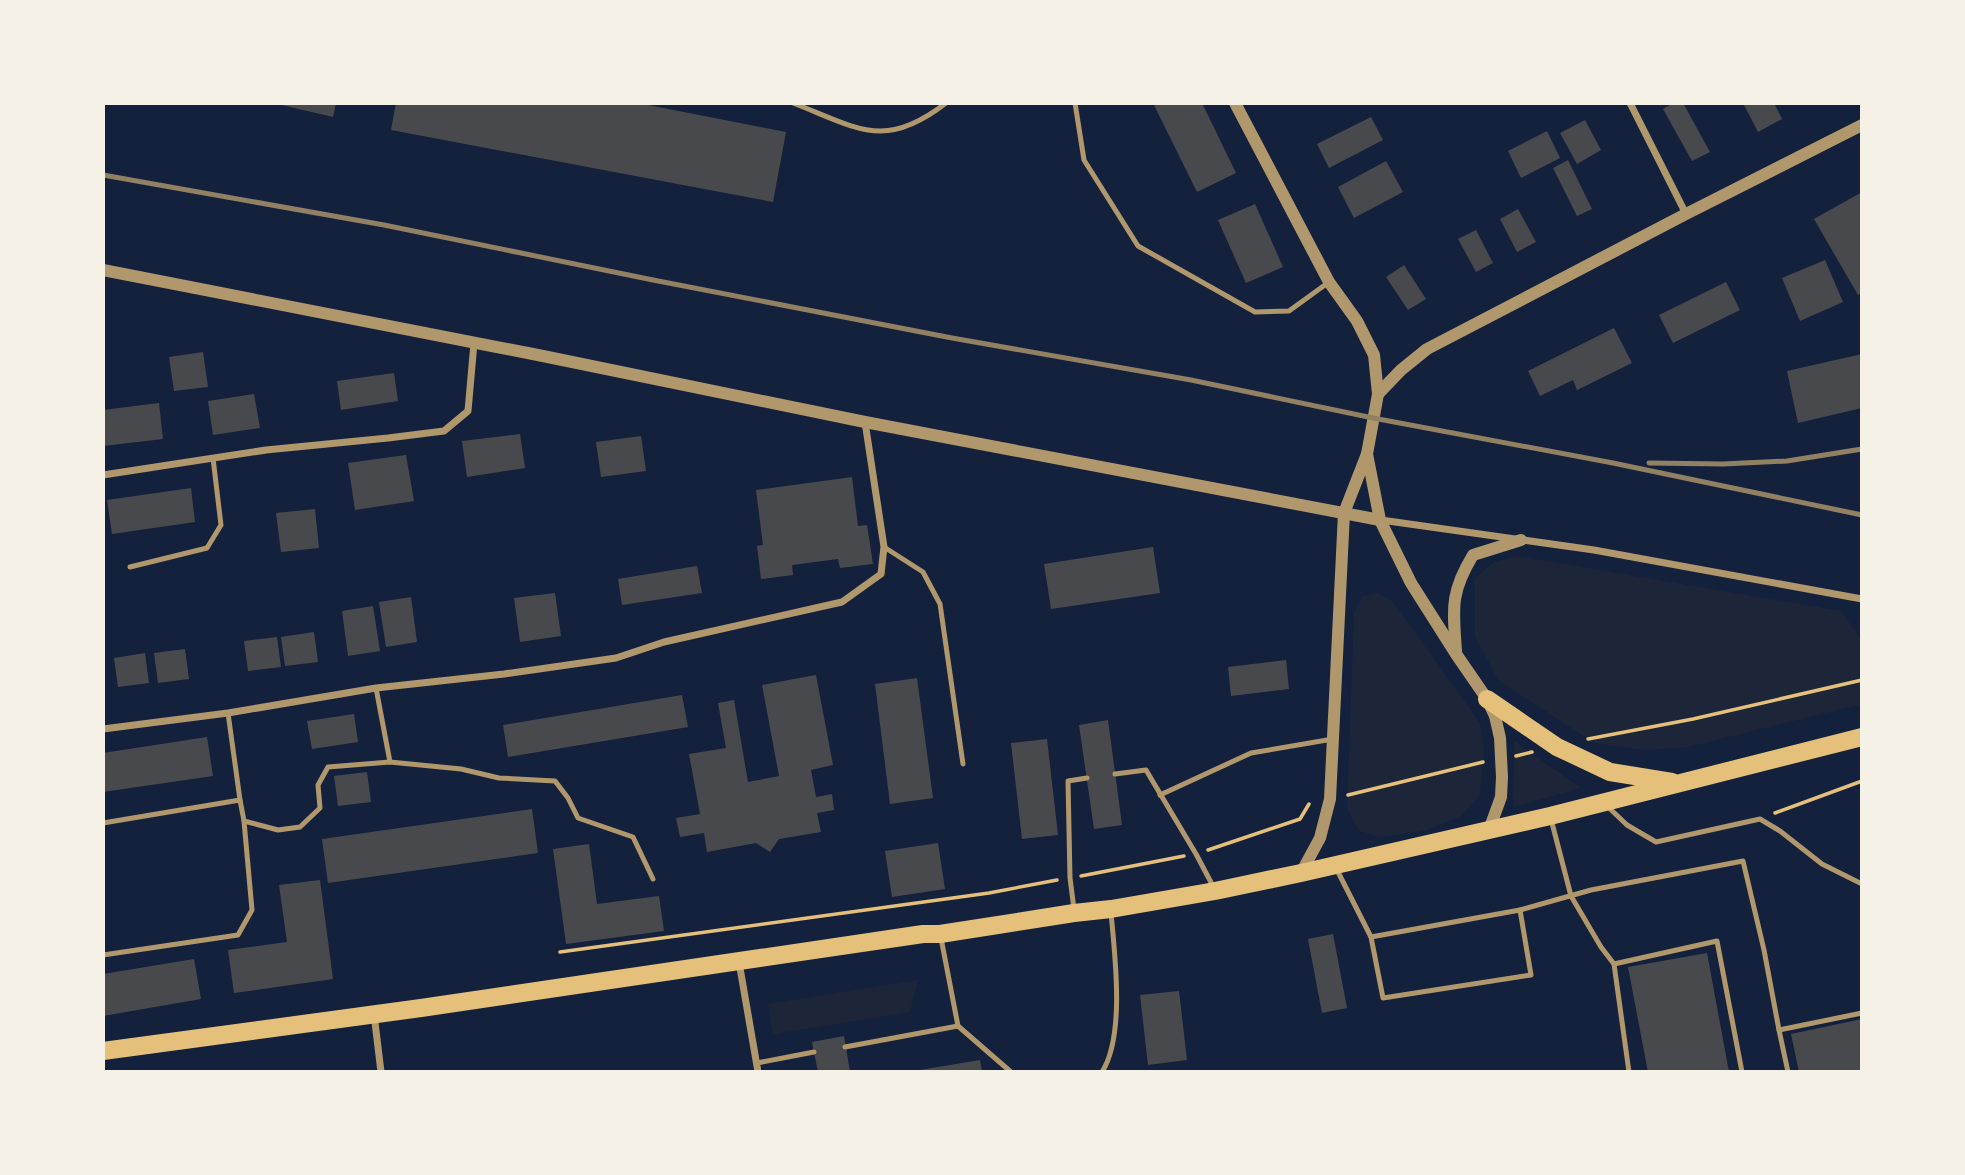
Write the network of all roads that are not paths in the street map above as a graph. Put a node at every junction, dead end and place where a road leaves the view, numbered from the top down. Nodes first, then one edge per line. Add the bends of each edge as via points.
1 (793, 103) edge
2 (946, 103) edge
3 (1074, 103) edge
4 (1235, 103) edge
5 (1630, 103) edge
6 (1862, 125) edge
7 (1686, 214) junction
8 (103, 270) edge
9 (1329, 282) junction
10 (474, 342) junction
11 (1378, 394) junction
12 (865, 422) junction
13 (1367, 454) junction
14 (213, 458) junction
15 (103, 475) edge
16 (1344, 513) junction
17 (1380, 520) junction
18 (1521, 540) junction
19 (884, 547) junction
20 (130, 566) dead end
21 (1862, 599) edge
22 (1456, 654) junction
23 (376, 688) junction
24 (1487, 699) junction
25 (228, 713) junction
26 (103, 729) edge
27 (1862, 732) edge
28 (1862, 737) edge
29 (1333, 739) junction
30 (390, 762) junction
31 (963, 764) dead end
32 (1115, 774) dead end
33 (1087, 778) dead end
34 (1681, 783) junction
35 (1160, 795) junction
36 (240, 800) junction
37 (1604, 803) junction
38 (1550, 816) junction
39 (244, 821) junction
40 (103, 822) edge
41 (1489, 830) junction
42 (1335, 865) junction
43 (1301, 873) junction
44 (653, 879) dead end
45 (1862, 884) edge
46 (1215, 891) junction
47 (1571, 896) junction
48 (1111, 909) junction
49 (1520, 910) junction
50 (1074, 913) junction
51 (940, 934) junction
52 (1371, 937) junction
53 (103, 955) edge
54 (739, 961) junction
55 (1614, 964) junction
56 (374, 1013) junction
57 (1862, 1013) edge
58 (958, 1026) junction
59 (1779, 1030) junction
60 (845, 1047) dead end
61 (103, 1051) edge
62 (814, 1052) dead end
63 (757, 1067) edge
64 (381, 1072) edge
65 (1011, 1072) edge
66 (1102, 1072) edge
67 (1629, 1072) edge
68 (1742, 1072) edge
69 (1788, 1072) edge

1 - 2 lane via 867,131 896,131 926,119
3 - 9 lane via 1084,160 1138,246 1255,312 1289,311
4 - 9 street
5 - 7 street
6 - 7 street
7 - 11 street via 1427,349
8 - 10 street
9 - 11 street via 1374,355
10 - 12 street
10 - 14 street via 468,411 444,431
11 - 13 street
12 - 16 street
12 - 19 street
13 - 16 street
13 - 17 street
14 - 15 street
14 - 20 lane via 221,525 207,548
16 - 17 street
16 - 29 street
17 - 18 street
17 - 22 street
18 - 21 street
18 - 22 street via 1473,555 1460,576 1453,605
19 - 23 street via 881,575 842,602 664,642 616,658
19 - 31 lane via 923,572 940,604
22 - 24 street
23 - 25 street
23 - 30 lane
24 - 34 main road via 1557,747 1609,772
24 - 41 street via 1500,738 1502,778 1501,797
25 - 26 street
25 - 36 lane
27 - 34 main road
28 - 34 main road
29 - 35 lane via 1251,753
29 - 43 street via 1330,799 1320,838
30 - 39 lane via 328,767 318,785 320,808 300,827 278,830
30 - 44 lane via 461,769 499,779 555,781 578,818 633,836
32 - 35 lane via 1146,770
33 - 50 lane via 1068,780
34 - 37 main road
35 - 46 lane
36 - 39 lane
36 - 40 lane
37 - 38 main road
37 - 45 lane via 1627,825 1656,842 1760,819 1822,864
38 - 41 main road
38 - 47 lane
39 - 53 lane via 252,910 238,935
41 - 42 main road
42 - 43 main road
42 - 52 lane
43 - 46 main road
46 - 48 main road
47 - 49 lane
47 - 55 lane
47 - 59 lane via 1743,861
48 - 50 main road
48 - 66 lane via 1115,1035
49 - 52 lane
49 - 52 lane via 1531,975 1383,998
50 - 51 main road
51 - 54 main road
51 - 58 lane
54 - 56 main road
54 - 63 street
55 - 67 lane
55 - 68 lane via 1717,941
56 - 61 main road
56 - 64 street
57 - 59 lane
58 - 60 lane
58 - 65 lane
59 - 69 lane
62 - 63 lane

